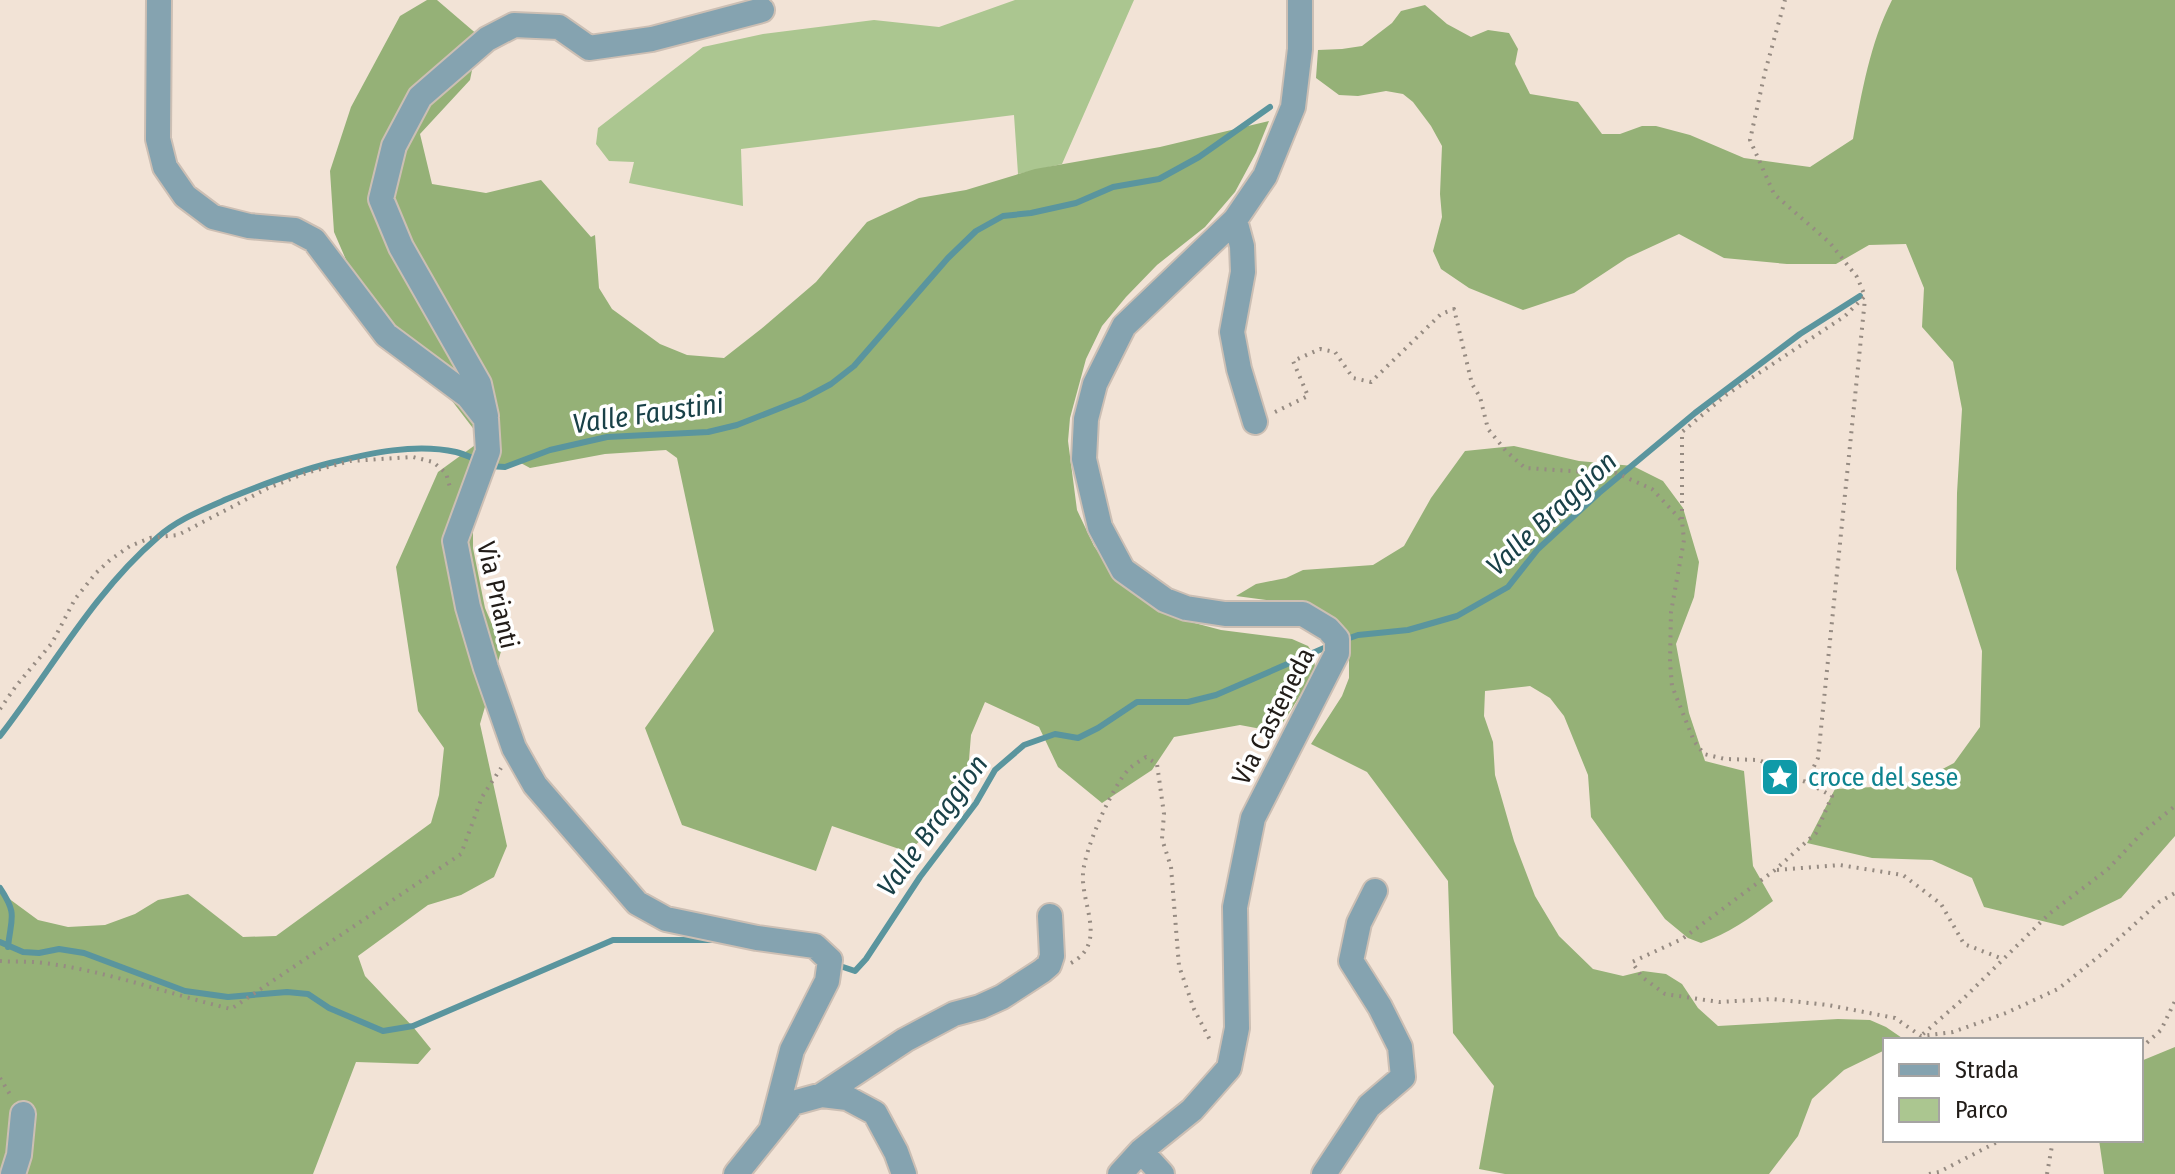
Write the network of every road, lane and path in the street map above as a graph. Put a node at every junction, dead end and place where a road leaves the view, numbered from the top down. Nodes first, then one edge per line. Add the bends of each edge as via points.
1 (159, 0) edge
2 (1300, 0) edge
3 (1785, 0) edge
4 (762, 10) dead end
5 (1235, 220) junction
6 (1865, 296) junction
7 (486, 419) junction
8 (1255, 422) joint
9 (453, 500) dead end
10 (1682, 521) junction
11 (0, 709) edge
12 (514, 748) junction
13 (1806, 782) junction
14 (2175, 806) edge
15 (1775, 870) junction
16 (1375, 891) dead end
17 (2175, 893) edge
18 (1050, 916) dead end
19 (2003, 959) junction
20 (0, 961) edge
21 (1049, 965) junction
22 (2175, 1001) edge
23 (1921, 1036) junction
24 (1211, 1042) dead end
25 (2143, 1046) edge
26 (822, 1095) junction
27 (23, 1114) dead end
28 (772, 1127) junction
29 (1997, 1142) edge
30 (2053, 1142) edge
31 (1141, 1151) junction
32 (13, 1174) edge
33 (736, 1174) edge
34 (904, 1174) edge
35 (1120, 1174) edge
36 (1162, 1174) edge
37 (1324, 1174) edge
38 (1929, 1174) edge
39 (2047, 1174) edge

1 - 7 street via 158,139 165,167 185,196 213,217 295,230 314,240 386,335 468,396
2 - 5 street via 1293,107 1265,176
3 - 6 path via 1750,140 1774,194 1830,243
4 - 7 street, Via Prianti via 652,39 589,48 559,27 514,25 487,39 420,97 394,146 381,199 401,247 479,384
5 - 8 street via 1243,272 1232,332
5 - 31 street, Via Casteneda via 1124,326 1095,384 1084,459 1100,527 1123,570 1165,600 1225,614 1303,614 1337,639 1337,653 1253,818 1235,907 1237,1028 1229,1068 1192,1110
6 - 10 path via 1845,316 1726,395 1682,432
6 - 13 path via 1818,758
7 - 12 street, Via Prianti via 488,451 455,541 468,607
8 - 10 path via 1308,396 1293,361 1320,349 1335,352 1353,378 1371,382 1441,314 1454,309 1488,429 1506,451 1525,468 1605,468 1652,489
9 - 11 path via 446,473 433,462 413,457 350,461 268,488 178,535 130,546 96,573 75,599 52,643
10 - 13 path via 1670,662 1672,686 1694,741 1704,754 1759,760
12 - 20 path via 482,797 461,854 231,1009 117,978 43,963
12 - 28 street, Via Prianti via 535,785 637,903 666,919 815,946 830,960 827,981 792,1050
13 - 15 path via 1832,796 1816,833
14 - 19 path
15 - 19 path via 1840,865 1903,875 1941,904 1964,944
15 - 23 path via 1682,939 1632,962 1642,977 1665,994 1719,1002 1772,999 1895,1018
16 - 37 street via 1359,923 1351,961 1400,1047 1403,1077 1369,1106
17 - 23 path via 2058,989 1953,1032
18 - 21 street
19 - 23 path
21 - 24 path via 1084,956 1090,923 1082,875 1088,849 1129,768 1146,757 1157,764 1179,966
21 - 26 street via 1002,997 905,1040
22 - 25 path via 2161,1030
26 - 28 street via 793,1103
26 - 34 street via 847,1098 875,1113
27 - 32 street
28 - 33 street
29 - 38 path
30 - 39 path
31 - 35 street, Via Casteneda
31 - 36 street

